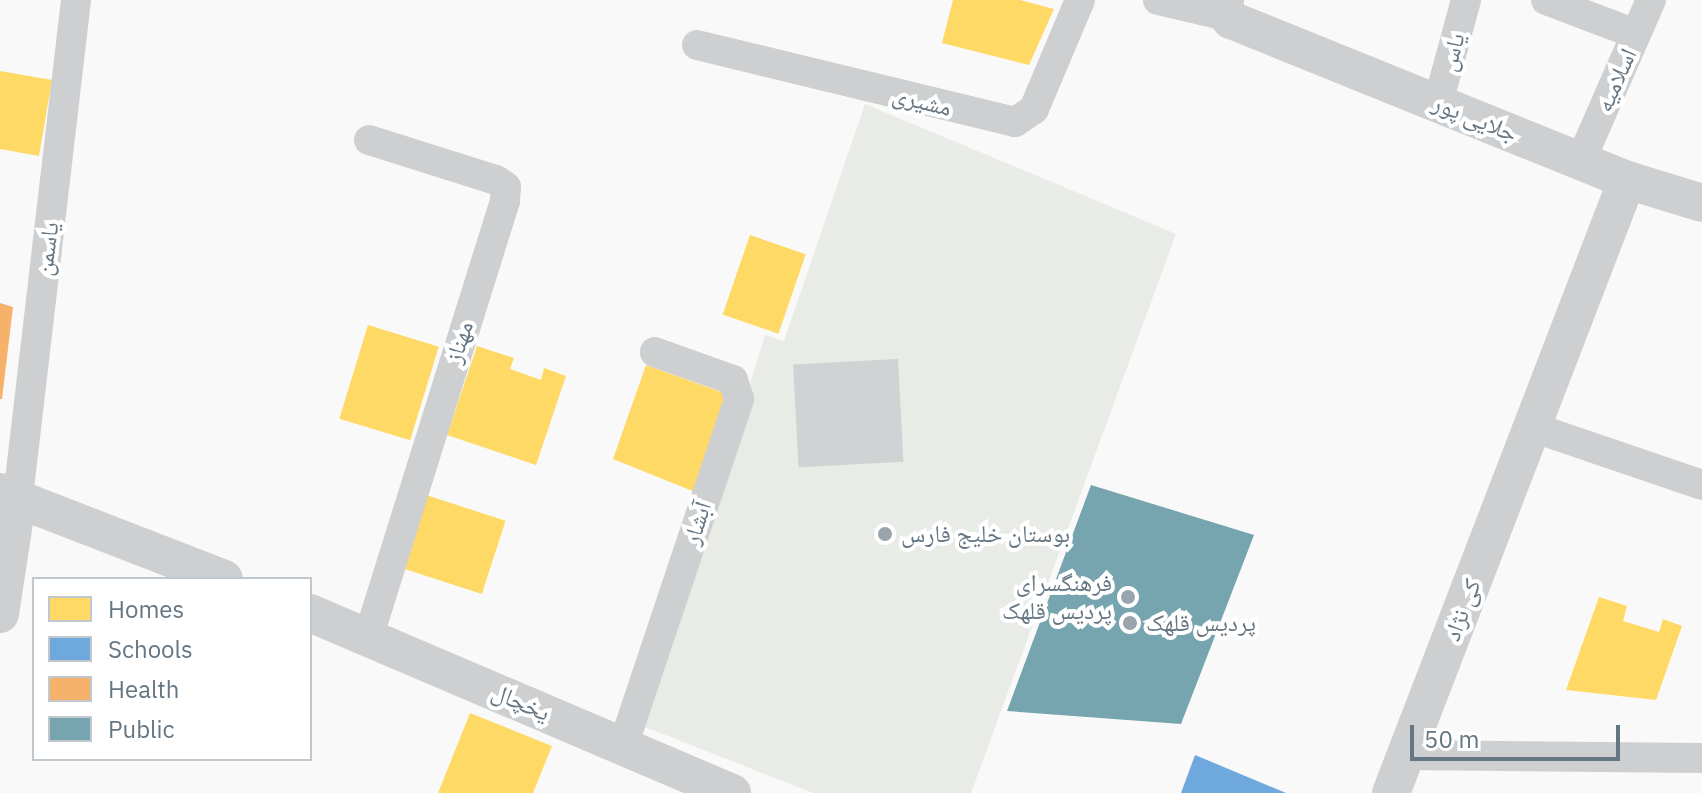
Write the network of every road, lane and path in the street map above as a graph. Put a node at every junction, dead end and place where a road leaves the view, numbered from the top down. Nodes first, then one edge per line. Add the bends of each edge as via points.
1 (76, 0) edge
2 (1158, 0) edge
3 (1466, 0) edge
4 (1546, 0) edge
5 (1651, 0) edge
6 (1073, 1) edge
7 (1234, 15) edge
8 (1636, 34) junction
9 (697, 45) dead end
10 (1438, 103) junction
11 (369, 140) dead end
12 (1581, 160) junction
13 (1627, 180) junction
14 (1702, 203) edge
15 (655, 352) dead end
16 (1532, 427) junction
17 (1702, 485) edge
18 (9, 495) edge
19 (219, 577) edge
20 (0, 614) edge
21 (312, 614) edge
22 (369, 636) junction
23 (623, 746) junction
24 (1406, 755) junction
25 (1702, 758) edge
26 (732, 793) edge
27 (1391, 793) edge

1 - 18 street, یاسمن
2 - 7 street
3 - 10 street, یاس
4 - 8 street
5 - 8 street, اسلامیه
6 - 9 street, مشیری via 1034,109 1015,122
7 - 10 street, جلایی پور
8 - 12 street, اسلامیه
10 - 12 street, جلایی پور
11 - 22 street, مهناز via 506,187
12 - 13 street, جلایی پور
13 - 14 street, جلایی پور
13 - 16 street, کی نژاد
15 - 23 street, آبشار via 733,380 739,399
16 - 17 street
16 - 24 street, کی نژاد
18 - 19 street
18 - 20 street
21 - 22 street, یخچال
22 - 23 street, یخچال
23 - 26 street, یخچال
24 - 25 street
24 - 27 street, کی نژاد

